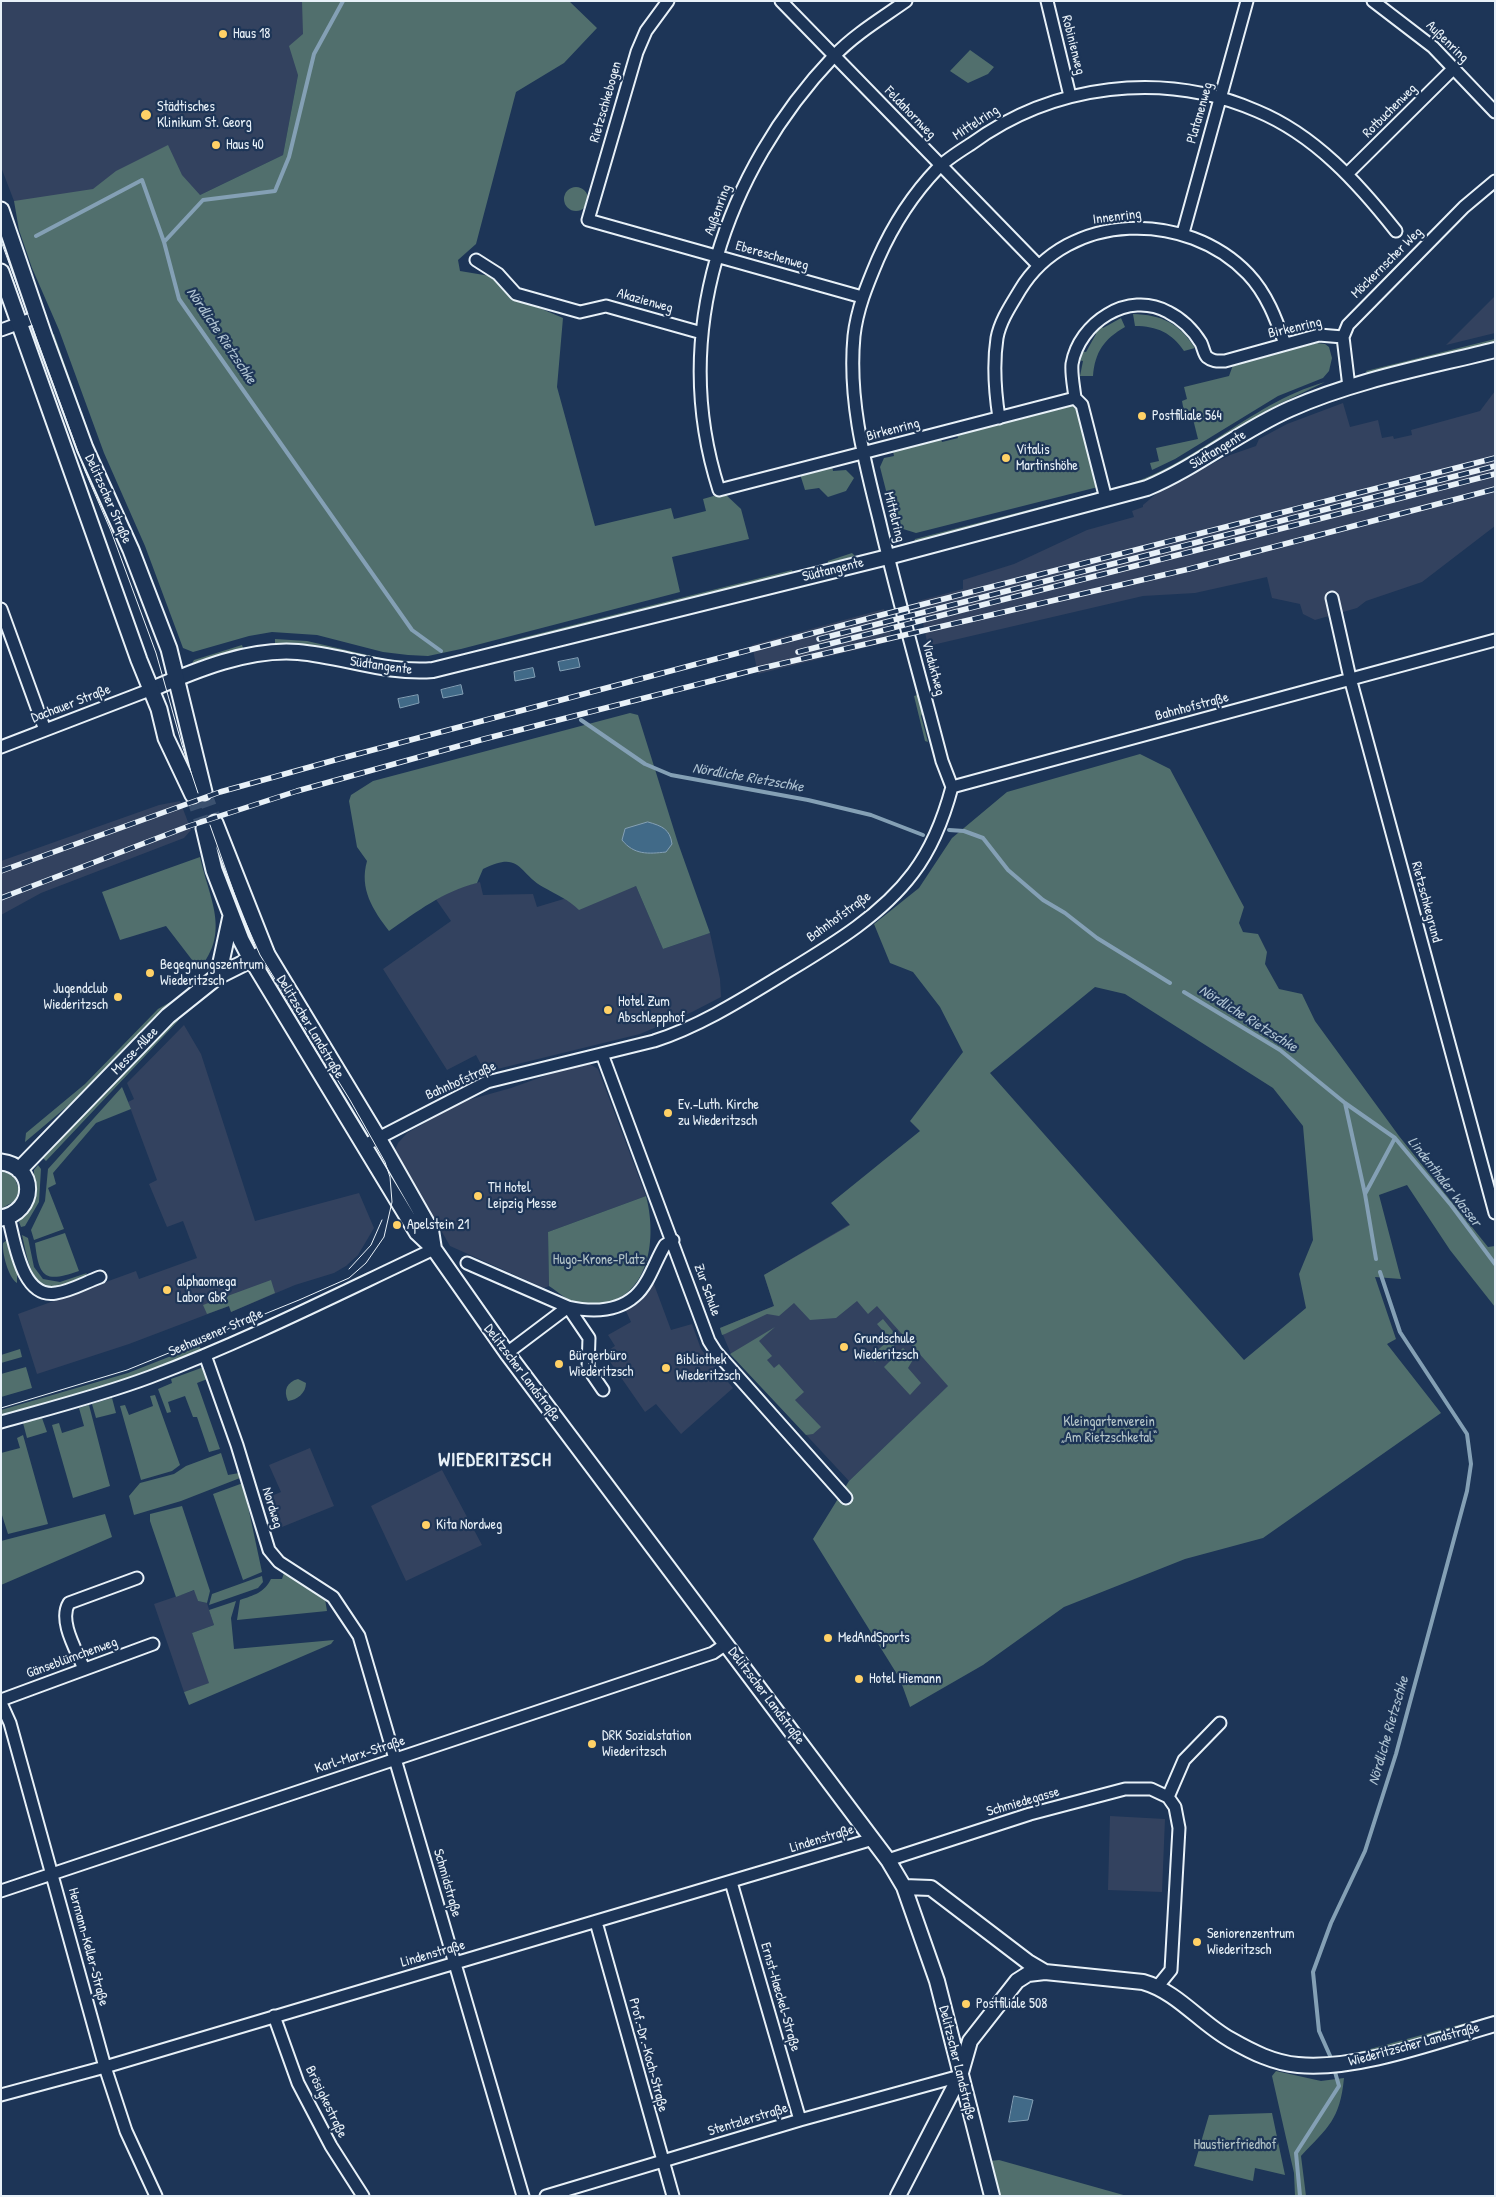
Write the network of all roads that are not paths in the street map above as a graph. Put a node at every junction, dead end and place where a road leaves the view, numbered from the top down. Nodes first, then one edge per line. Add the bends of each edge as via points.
1 (668, 1) edge
2 (781, 1) edge
3 (906, 1) edge
4 (1047, 1) edge
5 (1247, 1) edge
6 (1373, 1) edge
7 (835, 55) junction
8 (1454, 68) junction
9 (1070, 96) junction
10 (1220, 98) junction
11 (1495, 112) edge
12 (940, 166) junction
13 (1347, 174) junction
14 (1495, 180) edge
15 (1, 210) edge
16 (588, 220) joint
17 (1396, 231) dead end
18 (1182, 233) junction
19 (718, 256) junction
20 (476, 260) dead end
21 (1039, 266) junction
22 (1, 272) edge
23 (862, 297) junction
24 (37, 317) junction
25 (20, 324) junction
26 (1, 330) edge
27 (702, 333) junction
28 (1343, 337) junction
29 (1284, 344) junction
30 (1495, 350) edge
31 (1349, 387) junction
32 (1075, 398) junction
33 (999, 418) junction
34 (863, 454) junction
35 (719, 490) joint
36 (1106, 499) junction
37 (888, 557) junction
38 (1332, 598) dead end
39 (1, 609) edge
40 (1495, 640) edge
41 (1350, 678) junction
42 (177, 679) junction
43 (152, 689) junction
44 (45, 730) junction
45 (1, 746) edge
46 (952, 787) junction
47 (231, 916) junction
48 (266, 952) junction
49 (251, 959) junction
50 (218, 976) junction
51 (602, 1054) junction
52 (378, 1137) junction
53 (365, 1145) junction
54 (1, 1162) edge
55 (19, 1170) junction
56 (1495, 1212) edge
57 (5, 1217) edge
58 (673, 1240) junction
59 (434, 1249) junction
60 (467, 1263) dead end
61 (100, 1277) dead end
62 (568, 1307) junction
63 (507, 1353) junction
64 (205, 1355) junction
65 (603, 1390) dead end
66 (1, 1422) edge
67 (846, 1498) dead end
68 (137, 1578) dead end
69 (359, 1636) joint
70 (153, 1644) dead end
71 (726, 1644) junction
72 (84, 1669) junction
73 (1, 1702) edge
74 (1220, 1723) dead end
75 (396, 1759) junction
76 (1168, 1797) junction
77 (873, 1839) junction
78 (888, 1860) junction
79 (52, 1873) junction
80 (731, 1882) junction
81 (904, 1888) junction
82 (1, 1890) edge
83 (596, 1922) junction
84 (454, 1964) junction
85 (1045, 1972) junction
86 (1158, 1986) junction
87 (274, 2016) junction
88 (1495, 2024) edge
89 (105, 2067) junction
90 (960, 2076) junction
91 (1, 2095) edge
92 (800, 2120) junction
93 (662, 2162) junction
94 (156, 2196) edge
95 (363, 2196) edge
96 (523, 2196) edge
97 (546, 2196) edge
98 (673, 2196) edge
99 (898, 2196) edge
100 (992, 2196) edge

1 - 16 street, Rietzschkebogen via 654,18 639,47
2 - 7 street, Feldahornweg
3 - 7 street, Außenring
4 - 9 street, Robinienweg
5 - 10 street, Platanenweg
6 - 8 street, Außenring via 1433,47
7 - 12 street, Feldahornweg
7 - 19 street, Außenring via 792,106 757,158 738,195
8 - 11 street, Außenring
8 - 13 street, Rotbuchenweg
9 - 10 street, Mittelring via 1146,87 1184,90
9 - 12 street, Mittelring via 1004,122
10 - 13 street, Mittelring via 1258,111 1292,130
10 - 18 street, Platanenweg
12 - 21 street, Feldahornweg
12 - 23 street, Mittelring via 911,199 891,229
13 - 17 street, Mittelring
14 - 28 street, Möckernscher Weg via 1356,315
15 - 24 main road, Delitzscher Straße
16 - 19 street, Ebereschenweg
18 - 21 street, Innenring via 1143,228 1086,236
18 - 29 street, Innenring via 1212,245 1248,274 1269,304
19 - 23 street, Ebereschenweg
19 - 27 street, Außenring
20 - 27 street, Akazienweg via 498,274 516,294 580,312 606,306
21 - 33 street, Innenring via 1011,305 997,338 995,379
22 - 25 main road, Delitzscher Straße
23 - 34 street, Mittelring via 854,336 853,375
24 - 25 street
24 - 42 main road, Delitzscher Straße via 85,448 131,550 169,649
25 - 26 street
25 - 43 main road, Delitzscher Straße
27 - 35 street, Außenring via 703,427 709,462
28 - 29 street, Birkenring via 1319,335
28 - 31 street
29 - 32 street, Birkenring via 1225,361 1214,361 1206,356 1196,334 1166,310 1124,307 1104,315 1088,329 1078,347 1072,365
30 - 31 street, Südtangente
31 - 36 street, Südtangente via 1289,409 1166,480
32 - 33 street, Birkenring
32 - 36 street, Birkenring via 1082,405
33 - 34 street, Birkenring
34 - 35 street, Birkenring
34 - 37 street, Mittelring
36 - 37 street, Südtangente
37 - 42 street, Südtangente via 433,670 401,671 281,651 243,657
37 - 46 street, Viaduktweg via 942,761
38 - 41 street, Rietzschkegrund
39 - 44 street
40 - 41 street, Bahnhofstraße
41 - 46 street, Bahnhofstraße
41 - 56 street, Rietzschkegrund
42 - 43 street, Südtangente
42 - 43 main road, Delitzscher Straße via 198,793 166,738
43 - 44 street, Dachauer Straße
44 - 45 street, Dachauer Straße
46 - 51 street, Bahnhofstraße via 939,825 917,866 864,921 802,963 697,1024 654,1042
47 - 48 main road, Delitzscher Landstraße via 214,870 210,825
47 - 49 main road, Delitzscher Landstraße
47 - 50 main road
48 - 49 main road, Messe-Allee
48 - 52 street, Delitzscher Landstraße
49 - 50 main road, Messe-Allee
49 - 53 street, Delitzscher Landstraße
50 - 55 main road, Messe-Allee via 168,1016
51 - 52 street, Bahnhofstraße via 487,1082
51 - 58 street, Zur Schule
52 - 53 street, Bahnhofstraße
52 - 59 street, Delitzscher Landstraße via 431,1230
53 - 59 street, Delitzscher Landstraße via 417,1234
54 - 55 main road
55 - 57 main road via 27,1182 27,1196 20,1209
57 - 61 street via 26,1278 35,1288 57,1293
58 - 62 street via 665,1245 636,1296 619,1306 588,1312
58 - 67 street, Zur Schule via 709,1341 716,1352
59 - 63 street, Delitzscher Landstraße
59 - 64 street, Seehausener Straße
60 - 62 street
62 - 63 street
62 - 65 street via 589,1338 588,1368
63 - 71 street, Delitzscher Landstraße
64 - 66 street, Seehausener Straße via 112,1390
64 - 69 street, Nordweg via 269,1550 279,1562 333,1596
68 - 72 street via 69,1603 64,1611
69 - 75 street, Schmidstraße
70 - 72 street, Gänseblümchenweg
71 - 75 street, Karl-Marx-Straße via 713,1653
71 - 77 street, Delitzscher Landstraße
72 - 73 street, Gänseblümchenweg
73 - 79 street, Hermann-Keller-Straße via 10,1723
74 - 76 street via 1184,1760
75 - 79 street, Karl-Marx-Straße
75 - 84 street, Schmidstraße
76 - 78 street, Schmiedegasse via 1151,1789 1125,1789 1030,1814
76 - 86 street via 1175,1807 1179,1828 1178,1856 1171,1970
77 - 78 street, Delitzscher Landstraße
77 - 80 street, Lindenstraße
78 - 81 street, Delitzscher Landstraße
79 - 82 street, Karl-Marx-Straße
79 - 89 street, Hermann-Keller-Straße
80 - 83 street, Lindenstraße
80 - 92 street, Ernst-Haeckel-Straße
81 - 85 street, Wiederitzscher Landstraße via 931,1888
81 - 90 street, Delitzscher Landstraße via 937,1981
83 - 84 street, Lindenstraße
83 - 93 street, Prof.-Dr.-Koch-Straße
84 - 87 street, Lindenstraße
84 - 96 street, Schmidstraße
85 - 86 street, Wiederitzscher Landstraße
85 - 90 street via 1028,1974 1017,1981 970,2042
86 - 88 street, Wiederitzscher Landstraße via 1224,2037 1258,2055 1298,2065 1336,2065 1357,2061
87 - 89 street, Lindenstraße
87 - 95 street, Brösigkestraße via 298,2083 331,2146
89 - 91 street, Lindenstraße
89 - 94 street, Hermann-Keller-Straße via 126,2131
90 - 92 street, Stentzlerstraße
90 - 99 street
90 - 100 street, Delitzscher Landstraße
92 - 93 street, Stentzlerstraße
93 - 97 street, Stentzlerstraße
93 - 98 street, Prof.-Dr.-Koch-Straße

